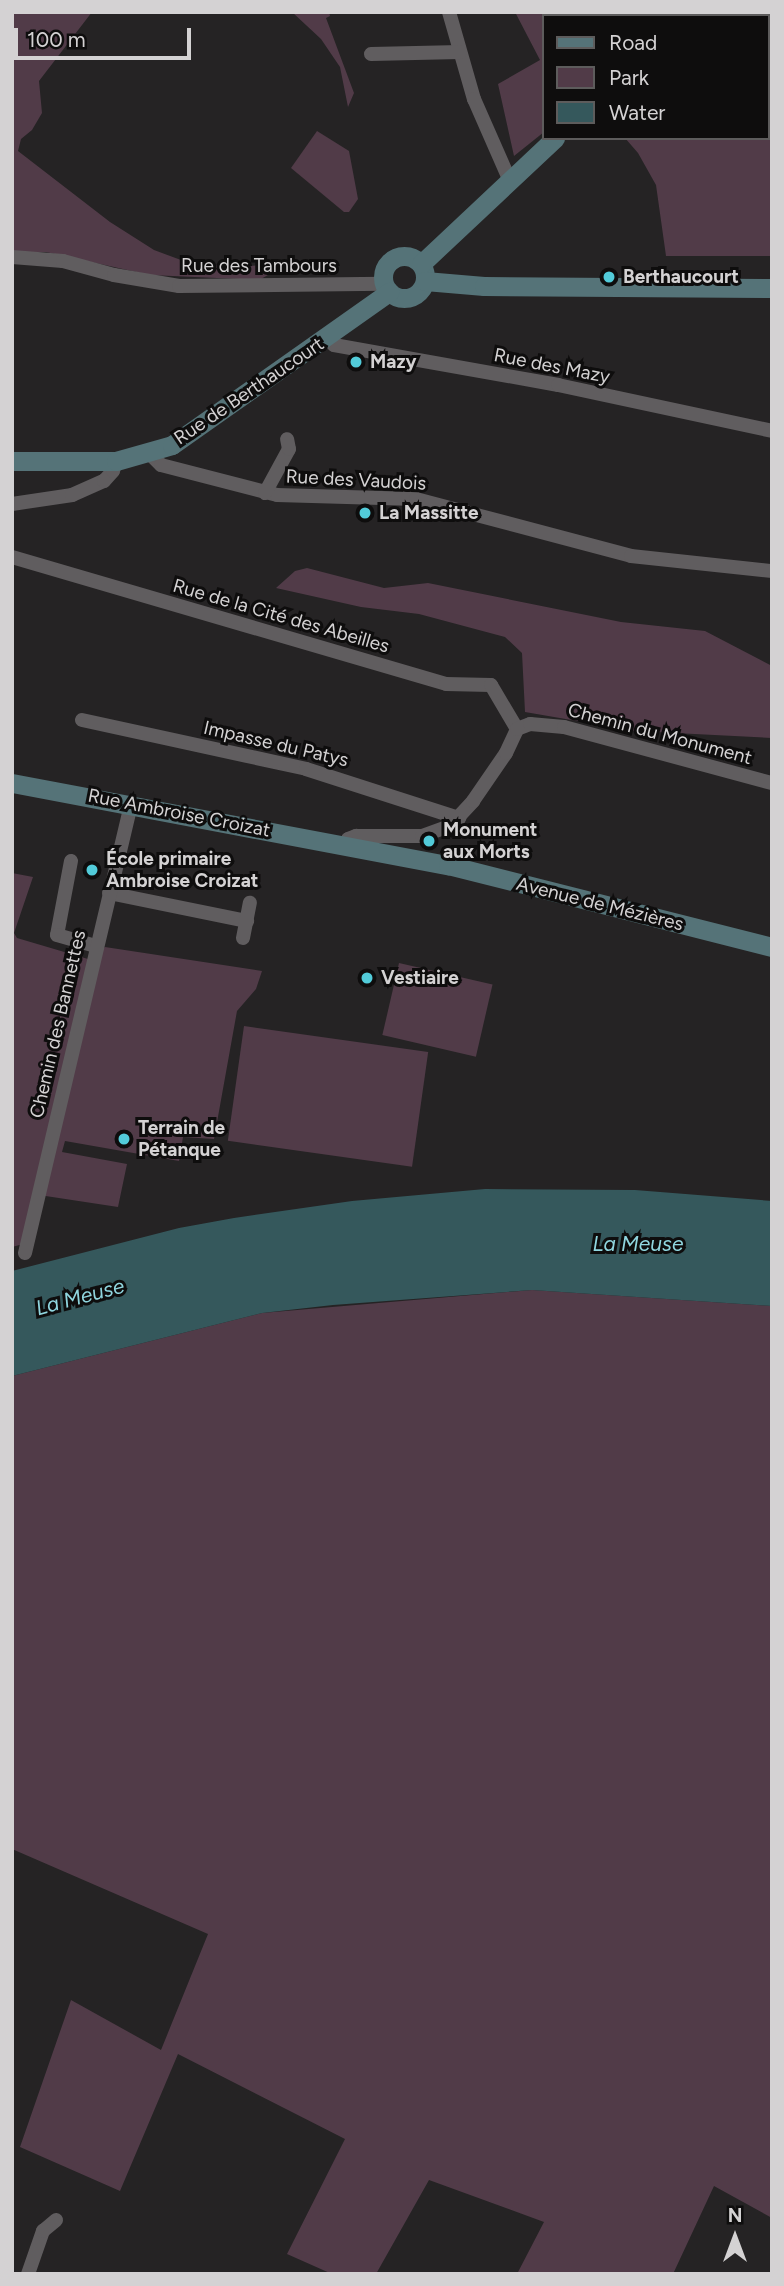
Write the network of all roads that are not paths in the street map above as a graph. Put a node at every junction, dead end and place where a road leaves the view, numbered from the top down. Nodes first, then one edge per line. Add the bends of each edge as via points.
1 (449, 12) edge
2 (460, 52) junction
3 (371, 54) dead end
4 (553, 140) edge
5 (510, 181) junction
6 (445, 245) junction
7 (12, 257) edge
8 (423, 273) junction
9 (461, 285) junction
10 (387, 288) junction
11 (772, 288) edge
12 (327, 338) junction
13 (772, 431) edge
14 (287, 439) dead end
15 (149, 453) junction
16 (12, 461) edge
17 (116, 461) junction
18 (265, 493) junction
19 (12, 504) edge
20 (12, 557) edge
21 (772, 571) edge
22 (82, 720) dead end
23 (517, 729) junction
24 (12, 783) edge
25 (772, 783) edge
26 (131, 804) junction
27 (459, 818) junction
28 (346, 845) junction
29 (71, 861) dead end
30 (109, 893) junction
31 (250, 903) dead end
32 (247, 921) junction
33 (243, 938) dead end
34 (96, 946) junction
35 (772, 947) edge
36 (25, 1254) dead end
37 (56, 2220) dead end
38 (29, 2274) edge

1 - 2 street
2 - 3 street
2 - 5 street via 474,99
4 - 5 main road
5 - 6 main road
6 - 8 main road
6 - 9 main road via 448,262
7 - 10 street, Rue des Tambours via 56,260 179,286
8 - 9 main road
8 - 10 main road via 417,293 410,297 396,296
8 - 10 main road via 410,256 396,257 386,265
9 - 11 main road
10 - 12 main road, Rue de Berthaucourt
12 - 13 street, Rue des Mazy via 334,345 558,385
12 - 15 main road, Rue de Berthaucourt via 172,445
14 - 18 street via 289,449
15 - 17 main road, Rue de Berthaucourt
15 - 18 street, Rue des Vaudois via 161,465
16 - 17 main road, Rue de Berthaucourt
17 - 19 street via 104,481 72,495
18 - 21 street, Rue des Vaudois via 416,499 631,556
20 - 23 street, Rue de la Cité des Abeilles via 446,684 484,683 496,691
22 - 27 street, Impasse du Patys via 306,769
23 - 25 street, Chemin du Monument via 530,724 564,727
23 - 27 street via 506,753
24 - 26 main road, Rue Ambroise Croizat
26 - 28 main road, Rue Ambroise Croizat
26 - 30 street, Chemin des Bannettes
27 - 28 street via 439,833 356,836
28 - 35 main road, Avenue de Mézières via 448,865
29 - 34 street via 57,935
30 - 32 street
30 - 34 street, Chemin des Bannettes
31 - 32 street
32 - 33 street
34 - 36 street, Chemin des Bannettes
37 - 38 street via 43,2231

